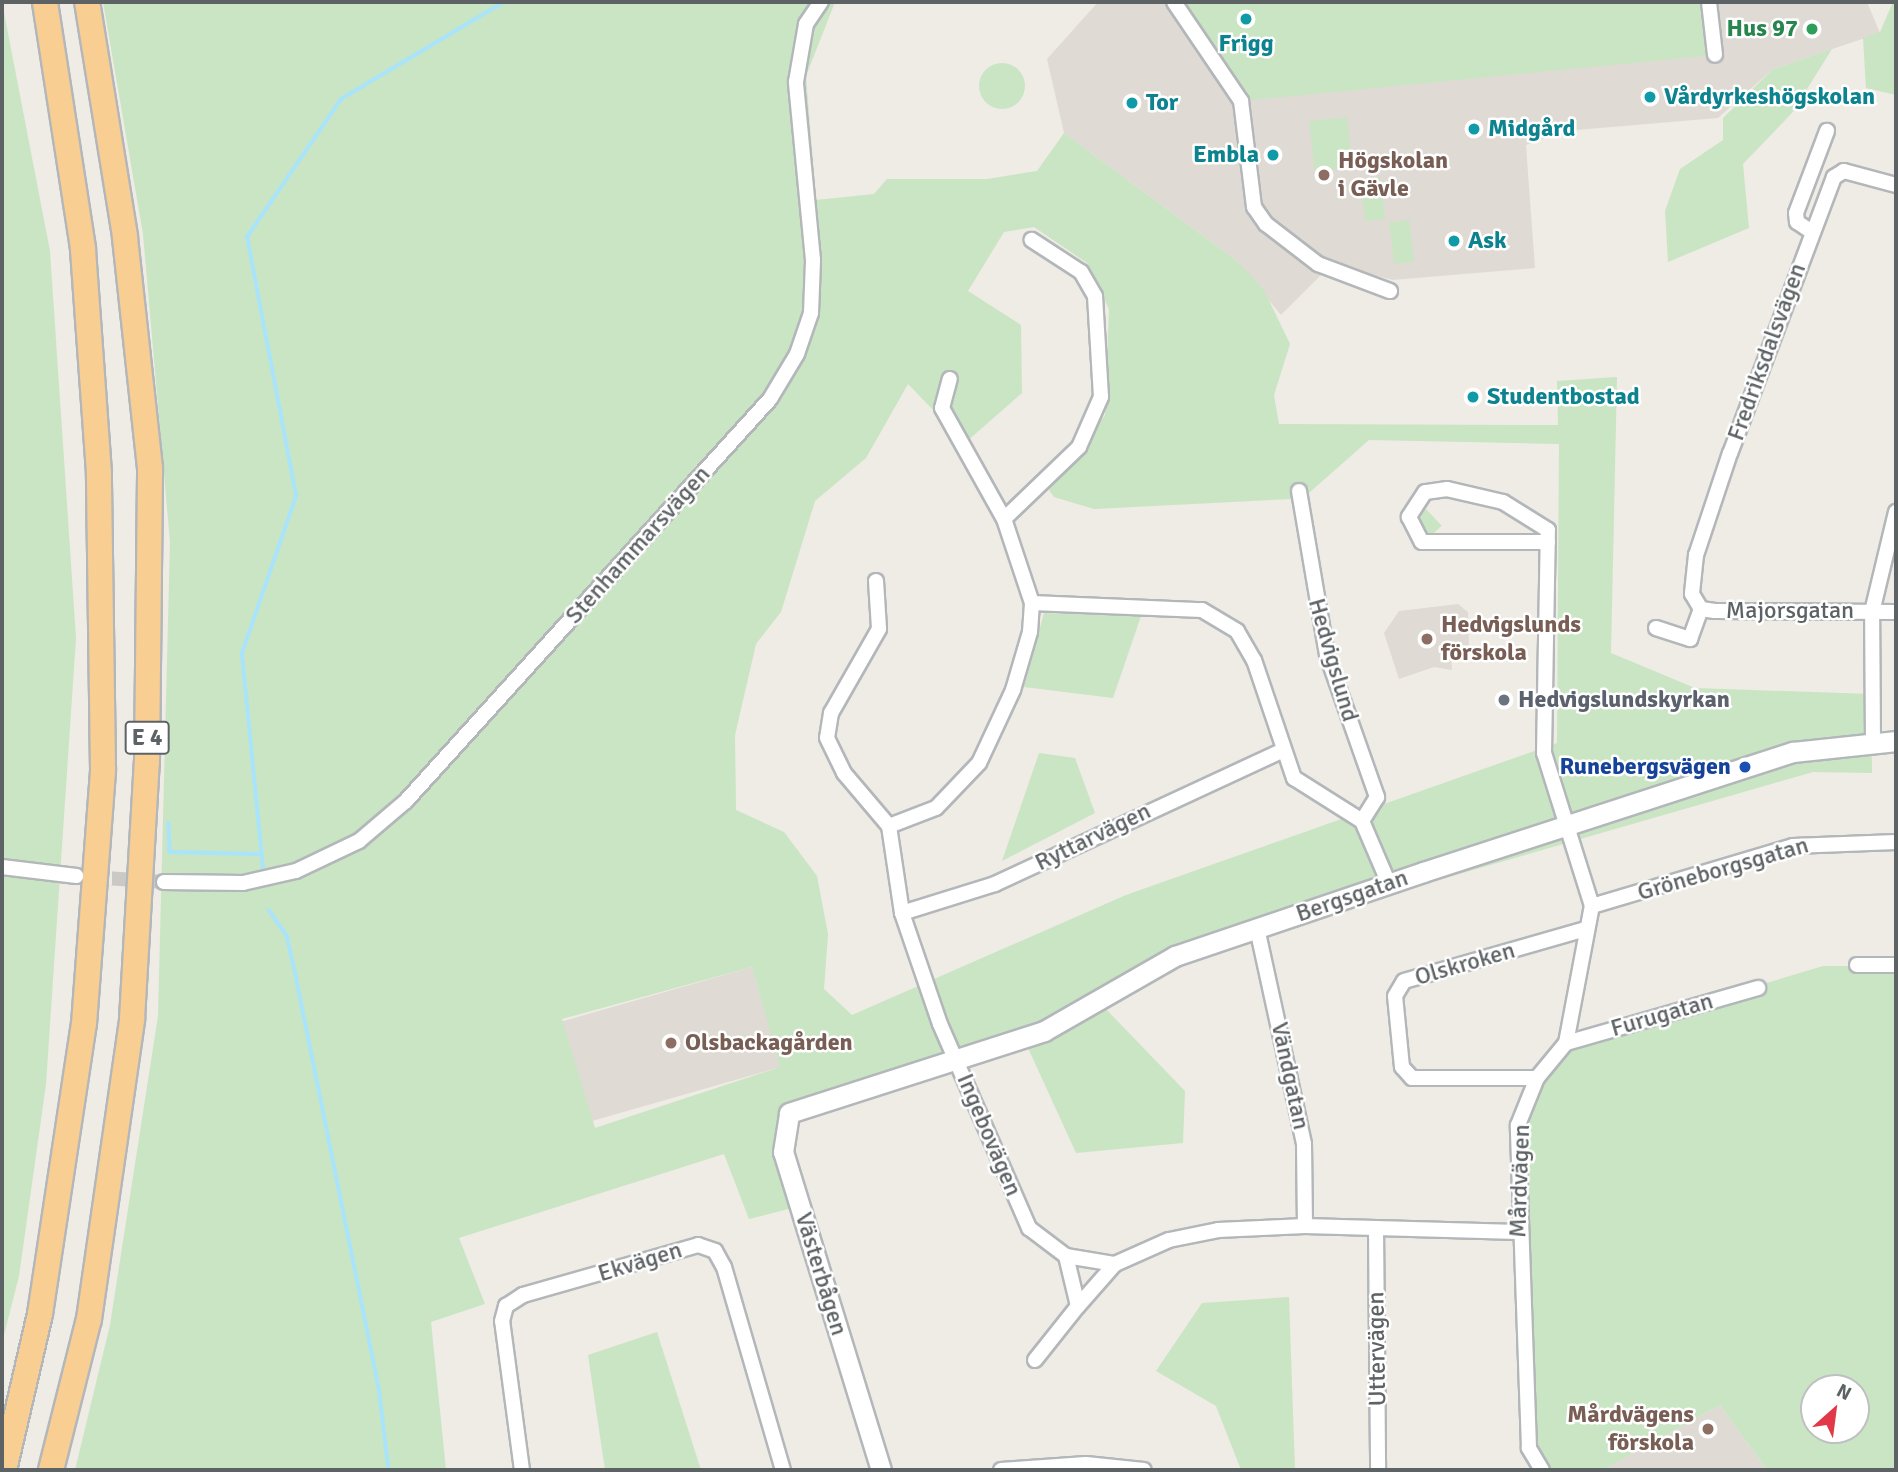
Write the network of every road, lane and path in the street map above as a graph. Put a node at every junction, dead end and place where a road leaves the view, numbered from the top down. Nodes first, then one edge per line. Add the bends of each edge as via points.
1 (45, 2) edge
2 (87, 2) edge
3 (821, 2) edge
4 (1174, 2) edge
5 (1709, 2) edge
6 (1715, 55) dead end
7 (1827, 131) dead end
8 (1896, 186) edge
9 (1812, 232) junction
10 (1032, 240) dead end
11 (1390, 291) dead end
12 (950, 379) dead end
13 (1299, 491) dead end
14 (1896, 512) edge
15 (1004, 519) junction
16 (1548, 542) junction
17 (876, 580) dead end
18 (1692, 594) joint
19 (1032, 603) junction
20 (1701, 609) junction
21 (1872, 612) junction
22 (1896, 612) edge
23 (1656, 628) dead end
24 (1874, 741) junction
25 (1896, 741) edge
26 (1281, 751) junction
27 (1362, 821) junction
28 (1565, 825) junction
29 (889, 826) junction
30 (1896, 842) edge
31 (2, 866) edge
32 (76, 876) tunnel mouth
33 (164, 882) tunnel mouth
34 (1389, 884) junction
35 (1592, 906) junction
36 (902, 913) junction
37 (1257, 928) junction
38 (1585, 929) junction
39 (1857, 965) dead end
40 (1896, 965) edge
41 (1758, 988) dead end
42 (1566, 1043) junction
43 (956, 1060) junction
44 (1537, 1078) junction
45 (824, 1099) joint
46 (1306, 1226) junction
47 (1376, 1228) junction
48 (1518, 1233) junction
49 (1066, 1256) junction
50 (1115, 1264) junction
51 (1078, 1306) junction
52 (1035, 1360) dead end
53 (4, 1470) edge
54 (51, 1470) edge
55 (522, 1470) edge
56 (783, 1470) edge
57 (881, 1470) edge
58 (1001, 1470) edge
59 (1144, 1470) edge
60 (1378, 1470) edge
61 (1542, 1470) edge

1 - 53 highway, E 4 via 84,261 99,473 103,769 84,1024 40,1314
2 - 54 highway, E 4 via 125,236 150,468 147,762 132,1018 89,1319
3 - 33 street, Stenhammarsvägen via 806,24 796,82 813,260 811,313 797,354 770,399 406,801 359,841 296,870 243,883
4 - 11 street via 1241,101 1254,207 1266,224 1318,264
5 - 6 street
7 - 9 street via 1796,213 1797,222
8 - 9 street, Fredriksdalsvägen via 1844,171 1834,177
9 - 18 street, Fredriksdalsvägen via 1696,555
10 - 15 street via 1081,272 1096,296 1101,397 1079,447
12 - 15 street via 942,408
13 - 27 street, Hedvigslund via 1327,655 1377,797
14 - 21 street
15 - 19 street
16 - 16 street via 1545,524 1481,494 1425,492 1409,517 1422,542
16 - 28 street via 1544,753
17 - 29 street via 879,629 831,712 827,738 844,773
18 - 20 street, Majorsgatan
19 - 26 street via 1202,610 1237,631 1258,670
19 - 29 street via 1013,690 979,763 936,808
20 - 21 street, Majorsgatan
20 - 23 street via 1690,639
21 - 22 street, Majorsgatan
21 - 24 street
24 - 25 street, Bergsgatan
24 - 28 street, Bergsgatan via 1808,747
26 - 27 street via 1310,793
26 - 36 street, Ryttarvägen via 995,884
27 - 34 street
28 - 34 street, Bergsgatan
28 - 35 street
29 - 36 street, Ingebovägen
30 - 35 street, Gröneborgsgatan via 1793,846
31 - 32 street
34 - 37 street, Bergsgatan
35 - 38 street
36 - 43 street, Ingebovägen
37 - 43 street, Bergsgatan via 1175,956 1044,1031
37 - 46 street, Vändgatan via 1304,1144
38 - 42 street
38 - 44 street, Olskroken via 1404,981 1395,996 1402,1067 1412,1078
39 - 40 street
41 - 42 street, Furugatan
42 - 44 street, Mårdvägen
43 - 45 street, Bergsgatan
43 - 49 street, Ingebovägen via 1029,1228
44 - 48 street, Mårdvägen via 1518,1125
45 - 57 street, Västerbågen via 789,1113 783,1152
46 - 47 street
46 - 50 street via 1169,1240
47 - 48 street
47 - 60 street, Uttervägen
48 - 61 street, Mårdvägen via 1529,1448
49 - 50 street, Ingebovägen
49 - 51 street
50 - 51 street
51 - 52 street
55 - 56 street, Ekvägen via 502,1321 506,1306 523,1295 698,1245 715,1251 724,1267
58 - 59 street via 1086,1464

